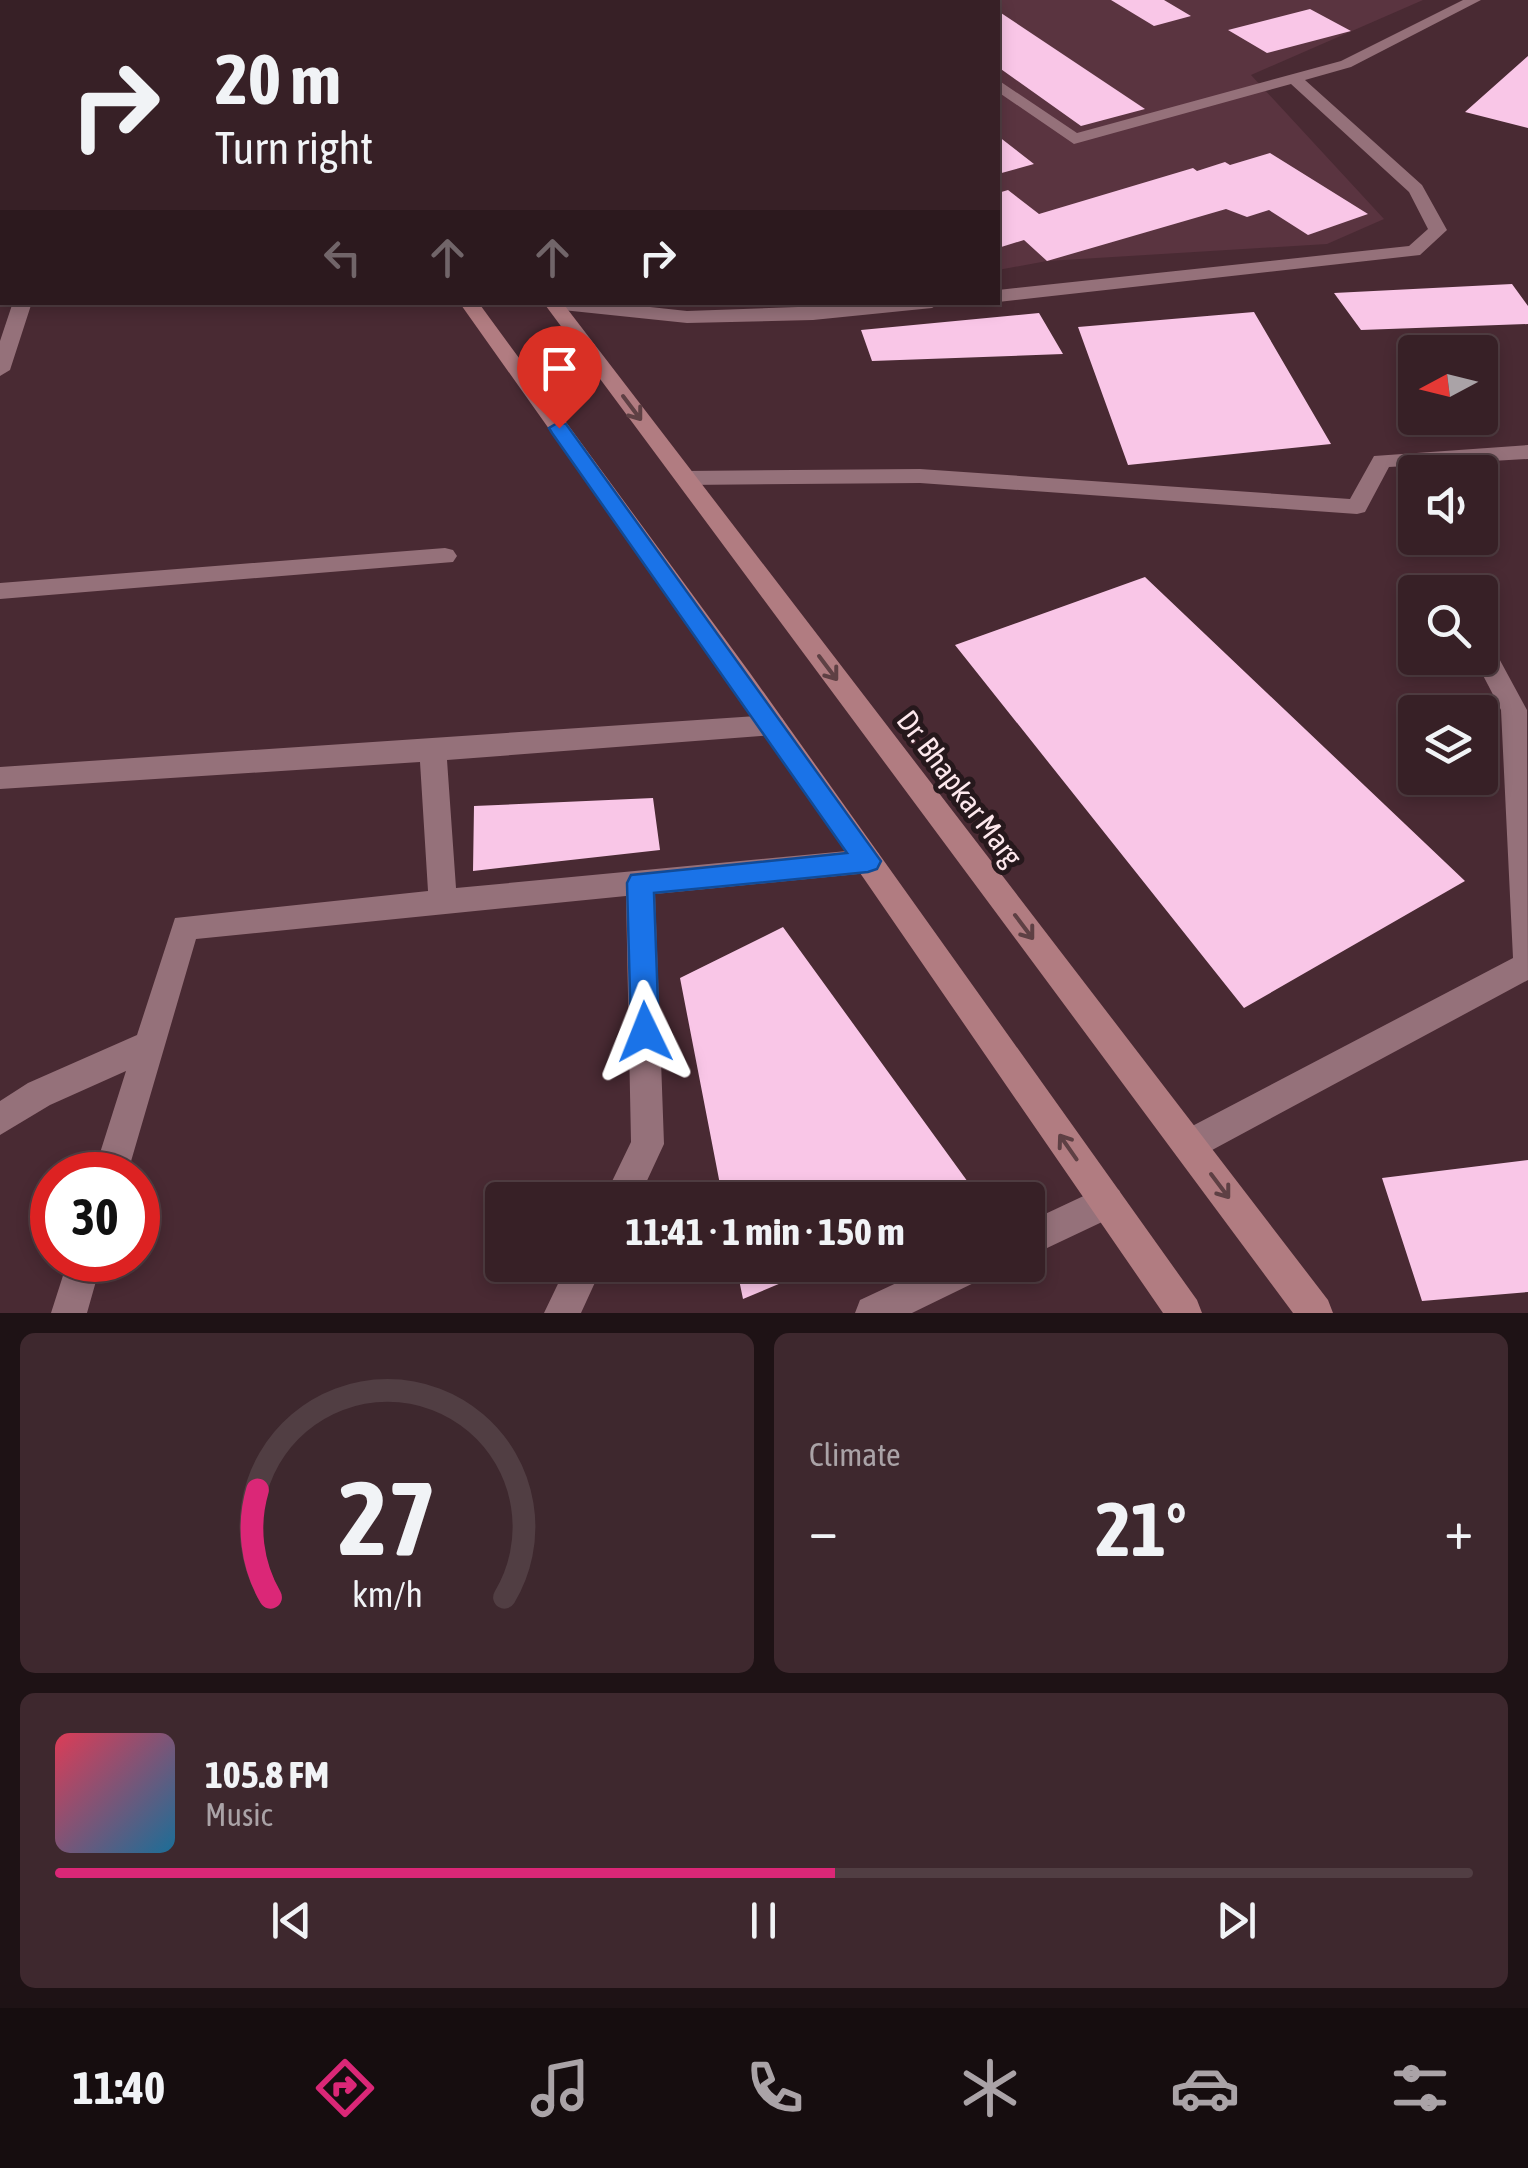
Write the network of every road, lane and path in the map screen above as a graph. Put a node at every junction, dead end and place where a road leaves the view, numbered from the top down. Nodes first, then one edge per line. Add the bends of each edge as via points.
1 (1474, 0) edge
2 (1296, 80) junction
3 (1000, 86) edge
4 (1000, 296) edge
5 (22, 305) edge
6 (470, 305) edge
7 (554, 305) edge
8 (571, 305) edge
9 (902, 305) edge
10 (0, 370) edge
11 (1528, 452) edge
12 (685, 478) junction
13 (446, 556) dead end
14 (0, 591) edge
15 (1495, 675) edge
16 (773, 726) junction
17 (433, 751) junction
18 (0, 778) edge
19 (868, 861) junction
20 (640, 883) junction
21 (444, 902) junction
22 (1528, 964) edge
23 (150, 1044) junction
24 (0, 1119) edge
25 (1189, 1146) junction
26 (117, 1152) edge
27 (629, 1182) edge
28 (1107, 1202) junction
29 (1045, 1232) edge
30 (77, 1282) edge
31 (578, 1282) edge
32 (938, 1282) edge
33 (68, 1313) edge
34 (562, 1313) edge
35 (872, 1313) edge
36 (1184, 1313) edge
37 (1316, 1313) edge

1 - 2 street via 1346,64
2 - 3 street via 1074,139
2 - 4 street via 1416,189 1438,230 1414,251
5 - 10 street
6 - 16 main road
7 -> 12 main road, Dr. Bhapkar Marg
8 - 9 street via 687,317
11 - 12 street via 1382,461 1357,507 920,476
12 -> 25 main road, Dr. Bhapkar Marg
13 - 14 street
15 - 22 street via 1514,710
16 - 17 street
16 - 19 main road
17 - 18 street
17 - 21 street
19 - 20 street
28 -> 19 main road
20 - 21 street
20 - 27 street via 648,1144
21 - 23 street via 185,927
22 - 25 street
23 - 24 street
23 - 26 street
25 -> 37 main road, Dr. Bhapkar Marg
28 - 29 street
28 - 36 main road
30 - 33 street
31 - 34 street
32 - 35 street

